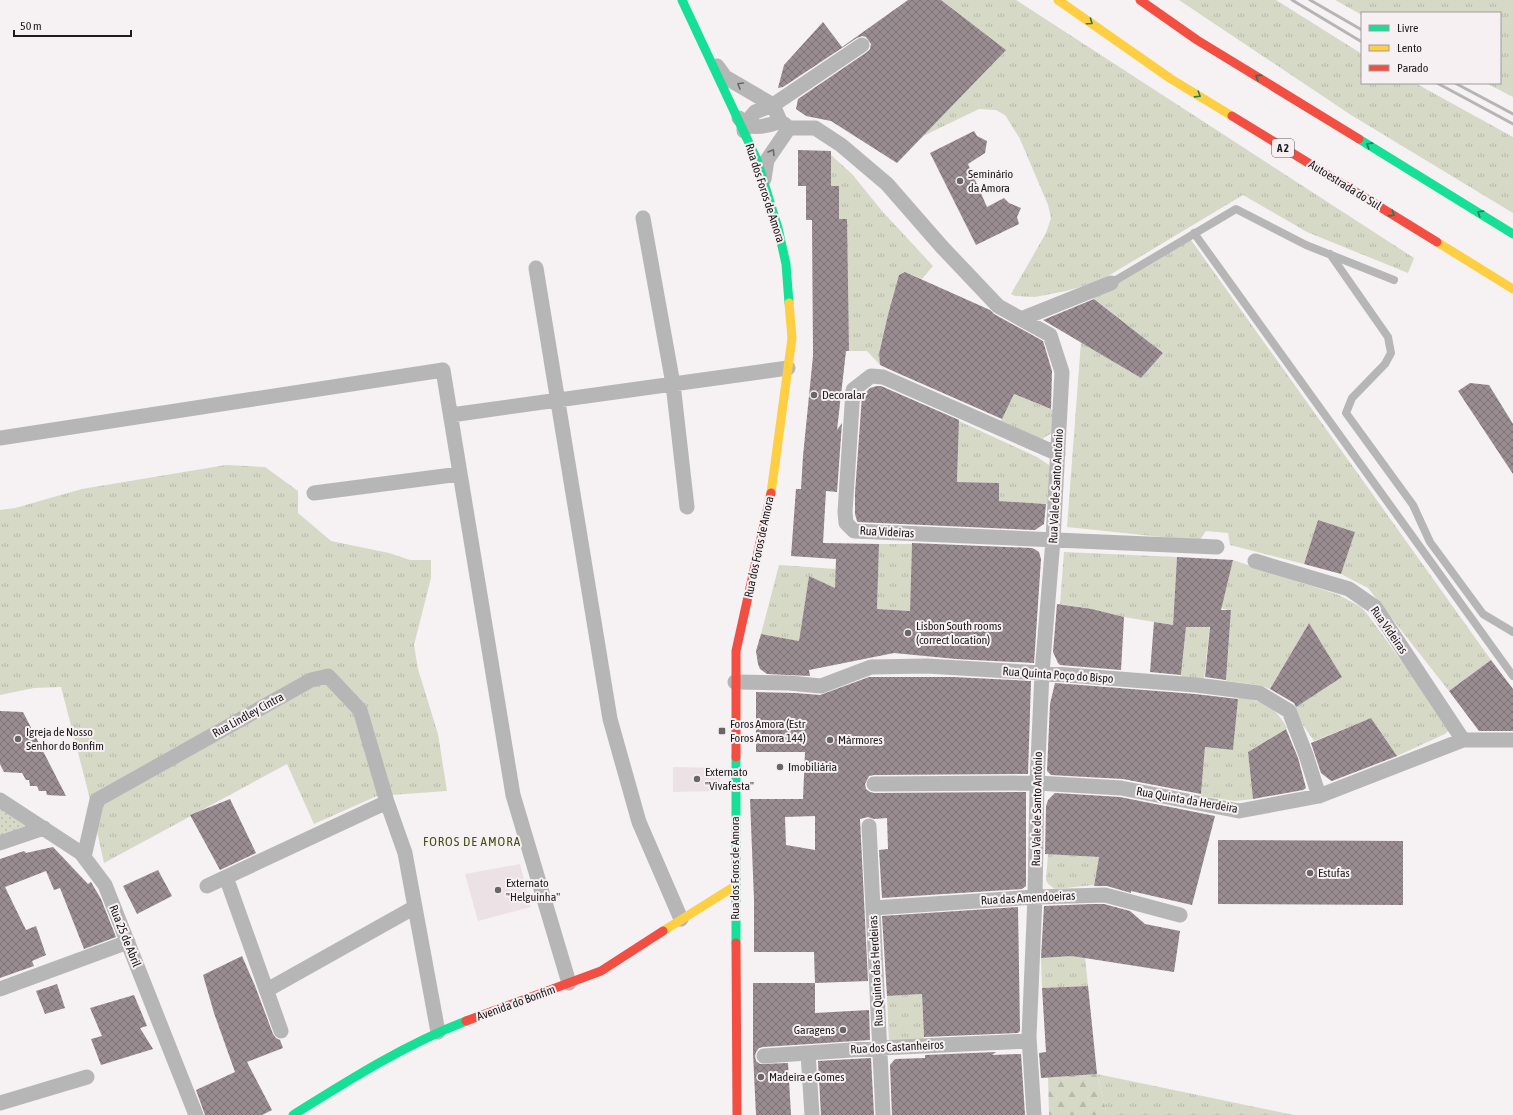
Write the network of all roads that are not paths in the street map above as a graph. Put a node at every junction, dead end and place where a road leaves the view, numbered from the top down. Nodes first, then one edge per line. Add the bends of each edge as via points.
1 (682, 0) edge
2 (1058, 0) edge
3 (1140, 0) edge
4 (862, 45) dead end
5 (707, 53) junction
6 (774, 105) junction
7 (742, 125) junction
8 (784, 125) junction
9 (763, 180) junction
10 (643, 218) dead end
11 (1194, 233) junction
12 (1513, 234) edge
13 (1330, 254) junction
14 (536, 268) dead end
15 (1394, 280) dead end
16 (1111, 283) joint
17 (1513, 289) edge
18 (1021, 319) junction
19 (788, 368) junction
20 (672, 384) junction
21 (559, 400) junction
22 (451, 415) junction
23 (0, 438) edge
24 (1058, 454) junction
25 (460, 474) junction
26 (314, 493) dead end
27 (687, 507) dead end
28 (1053, 540) junction
29 (1217, 547) dead end
30 (1255, 561) dead end
31 (1513, 632) edge
32 (1042, 673) junction
33 (1513, 676) edge
34 (735, 682) junction
35 (1463, 740) junction
36 (1513, 740) edge
37 (1037, 783) junction
38 (874, 784) dead end
39 (1320, 796) junction
40 (0, 800) edge
41 (387, 802) junction
42 (870, 826) dead end
43 (44, 828) junction
44 (0, 844) edge
45 (84, 857) junction
46 (226, 877) junction
47 (207, 886) dead end
48 (735, 886) junction
49 (1035, 897) junction
50 (415, 907) junction
51 (873, 908) junction
52 (1180, 915) dead end
53 (681, 919) junction
54 (128, 942) junction
55 (569, 983) junction
56 (0, 988) edge
57 (267, 990) junction
58 (281, 1031) dead end
59 (438, 1032) junction
60 (1029, 1041) junction
61 (880, 1048) junction
62 (808, 1053) junction
63 (764, 1056) dead end
64 (87, 1077) dead end
65 (0, 1103) edge
66 (196, 1115) edge
67 (293, 1115) edge
68 (737, 1115) edge
69 (812, 1115) edge
70 (883, 1115) edge
71 (1034, 1115) edge

1 - 5 main road, Rua dos Foros de Amora
2 -> 17 main road, Autoestrada do Sul / A 2 via 1171,79
12 -> 3 main road via 1197,40
4 - 6 street
6 -> 5 street via 725,77
5 - 7 main road, Rua dos Foros de Amora
6 - 7 street via 755,112
6 - 8 street
7 - 8 street, Rua Vale de Santo António
7 - 9 main road, Rua dos Foros de Amora
9 -> 8 street via 767,160
8 - 18 street, Rua Vale de Santo António via 814,128 841,145 887,184 998,306
9 - 19 main road, Rua dos Foros de Amora via 786,264 792,338
10 - 20 street
11 - 13 lane via 1236,209 1306,245
11 - 16 lane
11 - 33 lane
13 - 15 lane
13 - 31 lane via 1388,337 1391,353 1385,364 1352,398 1346,412 1413,505 1430,542 1483,614
14 - 21 street
16 - 18 street
18 - 24 street, Rua Vale de Santo António via 1050,335 1062,372
19 - 20 street
19 - 34 main road, Rua dos Foros de Amora via 771,493 736,651
20 - 21 street
20 - 27 street
21 - 22 street
21 - 53 street via 610,719 639,822
22 - 23 street via 443,370
22 - 25 street
24 - 28 street, Rua Vale de Santo António
24 - 28 street, Rua Videiras via 883,377 871,376 853,390 845,512 846,523 854,530
25 - 26 street
25 - 55 street via 512,795
28 - 29 street, Rua Videiras
28 - 32 street, Rua Vale de Santo António
30 - 35 street, Rua Videiras via 1349,589 1375,607
32 - 34 street, Rua Quinta Poço do Bispo via 927,666 870,667 821,686
32 - 37 street, Rua Vale de Santo António
32 - 39 street, Rua Quinta Poço do Bispo via 1259,692 1289,711
34 - 48 main road, Rua dos Foros de Amora
35 - 36 street, Rua Quinta da Herdeira
35 - 39 street, Rua Quinta da Herdeira
37 - 38 street, Rua Quinta da Herdeira
37 - 39 street, Rua Quinta da Herdeira via 1121,788 1239,811
37 - 49 street, Rua Vale de Santo António
40 - 43 street, Rua 25 de Abril
41 - 45 street, Rua Lindley Cintra via 360,710 328,676 311,680 97,800
41 - 46 street
41 - 50 street via 405,853
42 - 51 street, Rua Quinta das Herdeiras
43 - 44 street
43 - 45 street, Rua 25 de Abril
45 - 54 street, Rua 25 de Abril via 105,885
46 - 47 street
46 - 57 street
48 - 53 main road, Avenida do Bonfim
48 - 68 main road, Rua dos Foros de Amora
49 - 51 street, Rua das Amendoeiras
49 - 52 street, Rua das Amendoeiras via 1105,895
49 - 60 street, Rua Vale de Santo António
50 - 57 street
50 - 59 street
51 - 61 street, Rua Quinta das Herdeiras
53 - 55 main road, Avenida do Bonfim via 601,971
54 - 56 street
54 - 66 street, Rua 25 de Abril
55 - 59 main road, Avenida do Bonfim
57 - 58 street
59 - 67 main road, Avenida do Bonfim via 380,1062
60 - 61 street, Rua dos Castanheiros
60 - 71 street, Rua Vale de Santo António
61 - 62 street, Rua dos Castanheiros
61 - 70 street, Rua Quinta das Herdeiras
62 - 63 street, Rua dos Castanheiros
62 - 69 street
64 - 65 street

